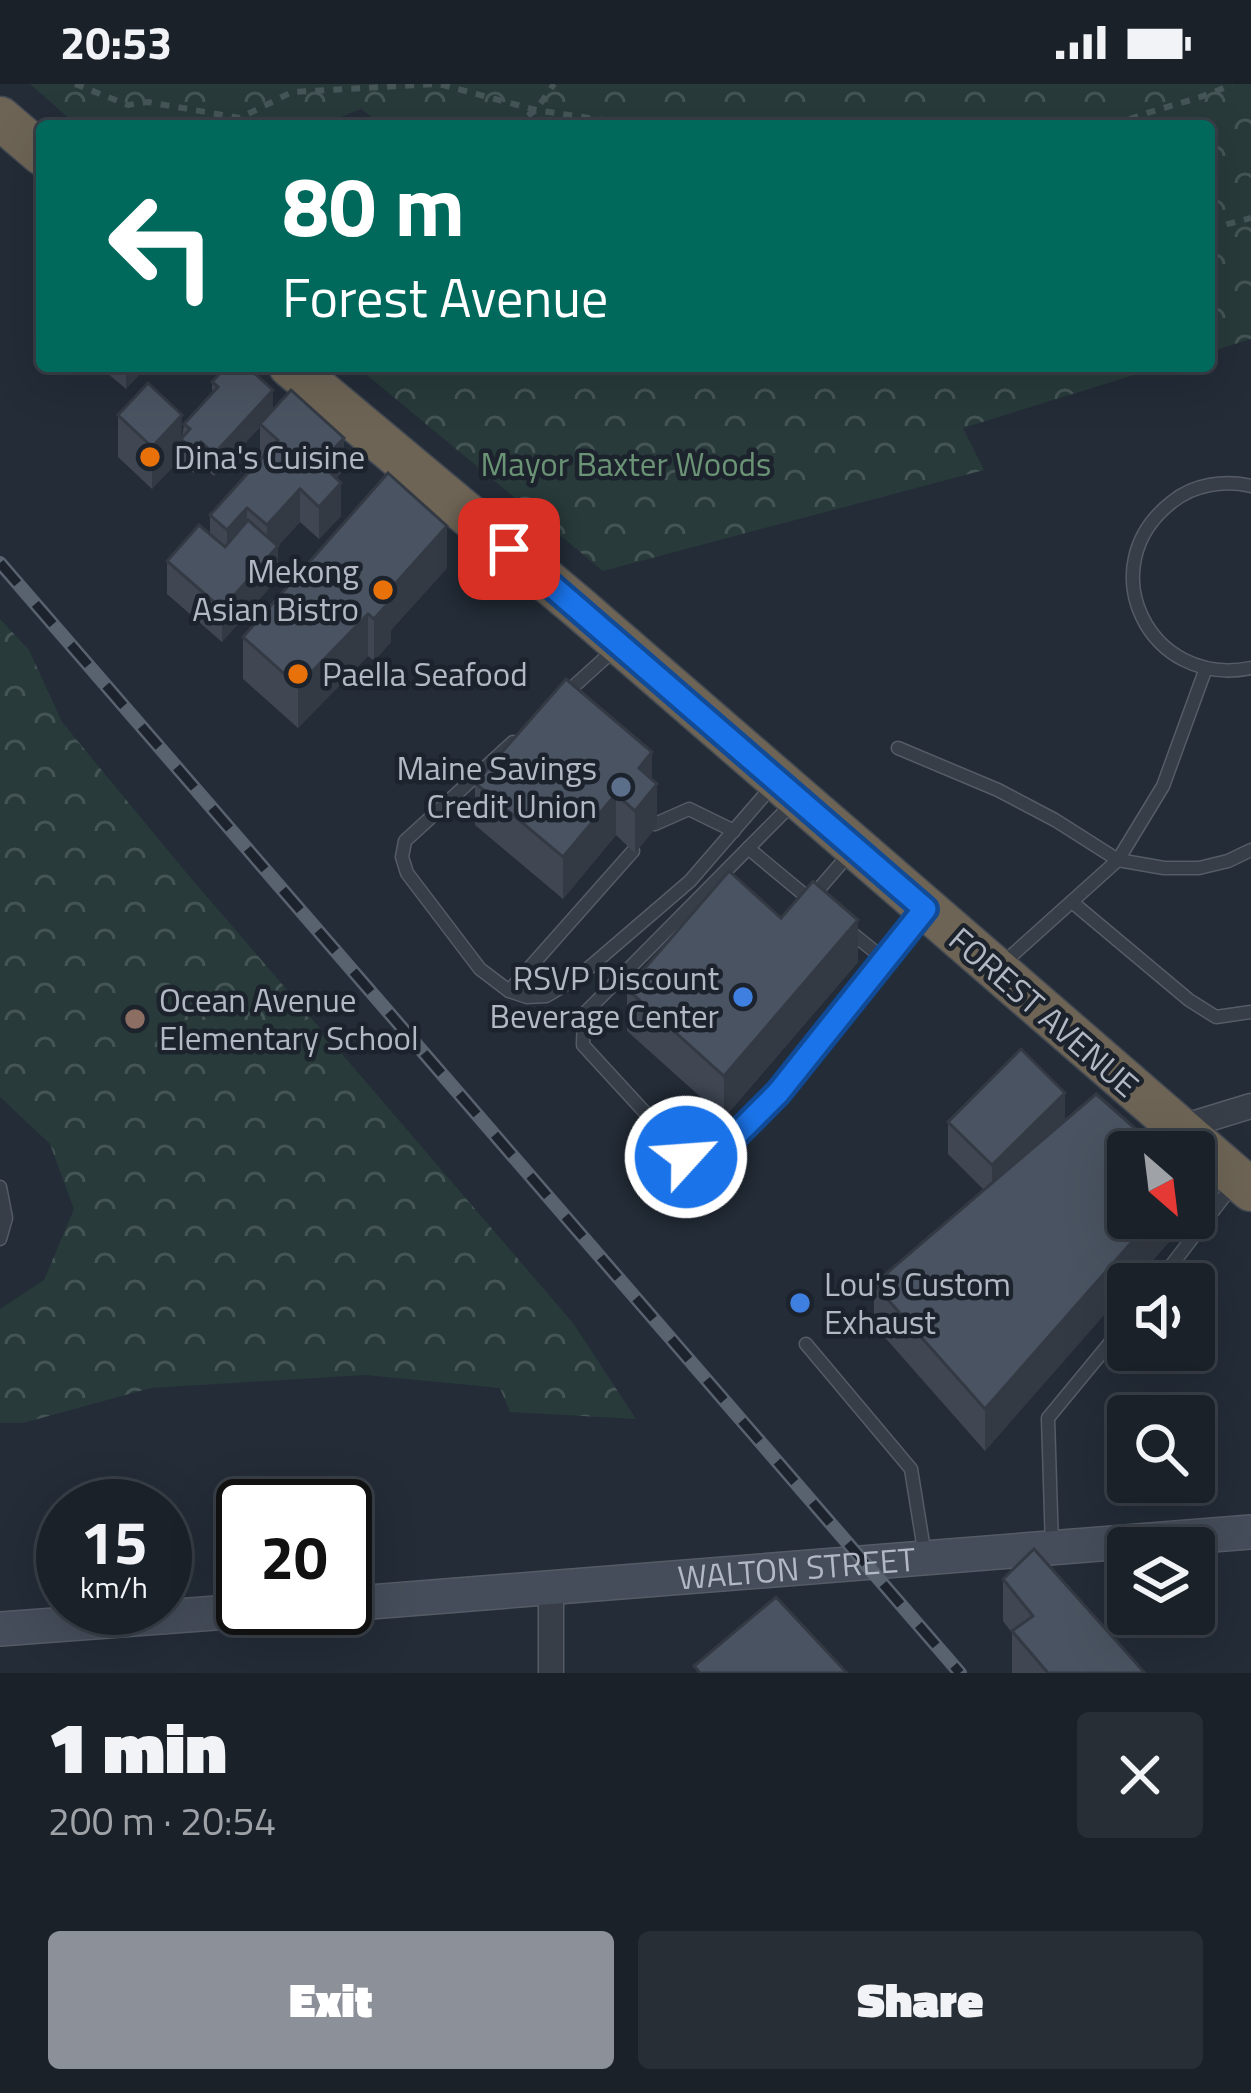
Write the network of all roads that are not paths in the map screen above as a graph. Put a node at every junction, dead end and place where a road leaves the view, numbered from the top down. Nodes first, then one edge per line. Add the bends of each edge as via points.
1 (0, 118) edge
2 (36, 149) edge
3 (297, 372) edge
4 (1251, 486) edge
5 (620, 644) junction
6 (1206, 668) junction
7 (1251, 668) edge
8 (554, 705) edge
9 (521, 735) edge
10 (898, 748) dead end
11 (787, 790) junction
12 (655, 824) dead end
13 (734, 831) junction
14 (748, 848) junction
15 (854, 848) junction
16 (1251, 850) edge
17 (633, 851) dead end
18 (1118, 860) junction
19 (810, 899) junction
20 (1072, 902) junction
21 (925, 909) junction
22 (884, 959) junction
23 (996, 970) junction
24 (509, 991) junction
25 (1251, 1012) edge
26 (1251, 1106) edge
27 (1179, 1128) junction
28 (1244, 1184) edge
29 (0, 1187) edge
30 (0, 1239) edge
31 (1173, 1263) edge
32 (806, 1344) dead end
33 (1107, 1346) edge
34 (1251, 1532) edge
35 (1052, 1548) junction
36 (925, 1557) junction
37 (551, 1589) junction
38 (372, 1602) edge
39 (216, 1613) edge
40 (0, 1629) edge
41 (550, 1673) edge

1 - 2 highway
3 - 5 highway, FOREST AVENUE
4 - 6 lane via 1214,484 1182,494 1140,539 1134,597 1145,625 1164,648
5 - 8 lane
5 - 11 highway, FOREST AVENUE
6 - 7 lane
6 - 18 lane via 1163,786
9 - 24 lane via 405,841 402,857 480,969
10 - 18 lane via 998,790
11 - 13 lane
11 - 14 lane
11 - 15 highway, FOREST AVENUE
12 - 13 lane via 689,809
13 - 24 lane via 577,977 546,996
14 - 19 lane
14 - 22 lane via 584,1014 584,1045 686,1157 729,1142
15 - 19 lane
15 - 21 highway, FOREST AVENUE
16 - 18 lane via 1198,868
17 - 24 lane
18 - 20 lane
19 - 22 lane
20 - 23 lane
20 - 25 lane via 1216,1017
21 - 22 lane
21 - 23 highway, FOREST AVENUE
23 - 27 highway, FOREST AVENUE
26 - 27 street
27 - 28 highway, FOREST AVENUE
28 - 31 lane
29 - 30 lane
32 - 36 lane via 911,1469
33 - 35 lane via 1048,1418
34 - 35 street, WALTON STREET
35 - 36 street, WALTON STREET
36 - 37 street, WALTON STREET
37 - 38 street, WALTON STREET
37 - 41 street
39 - 40 street

